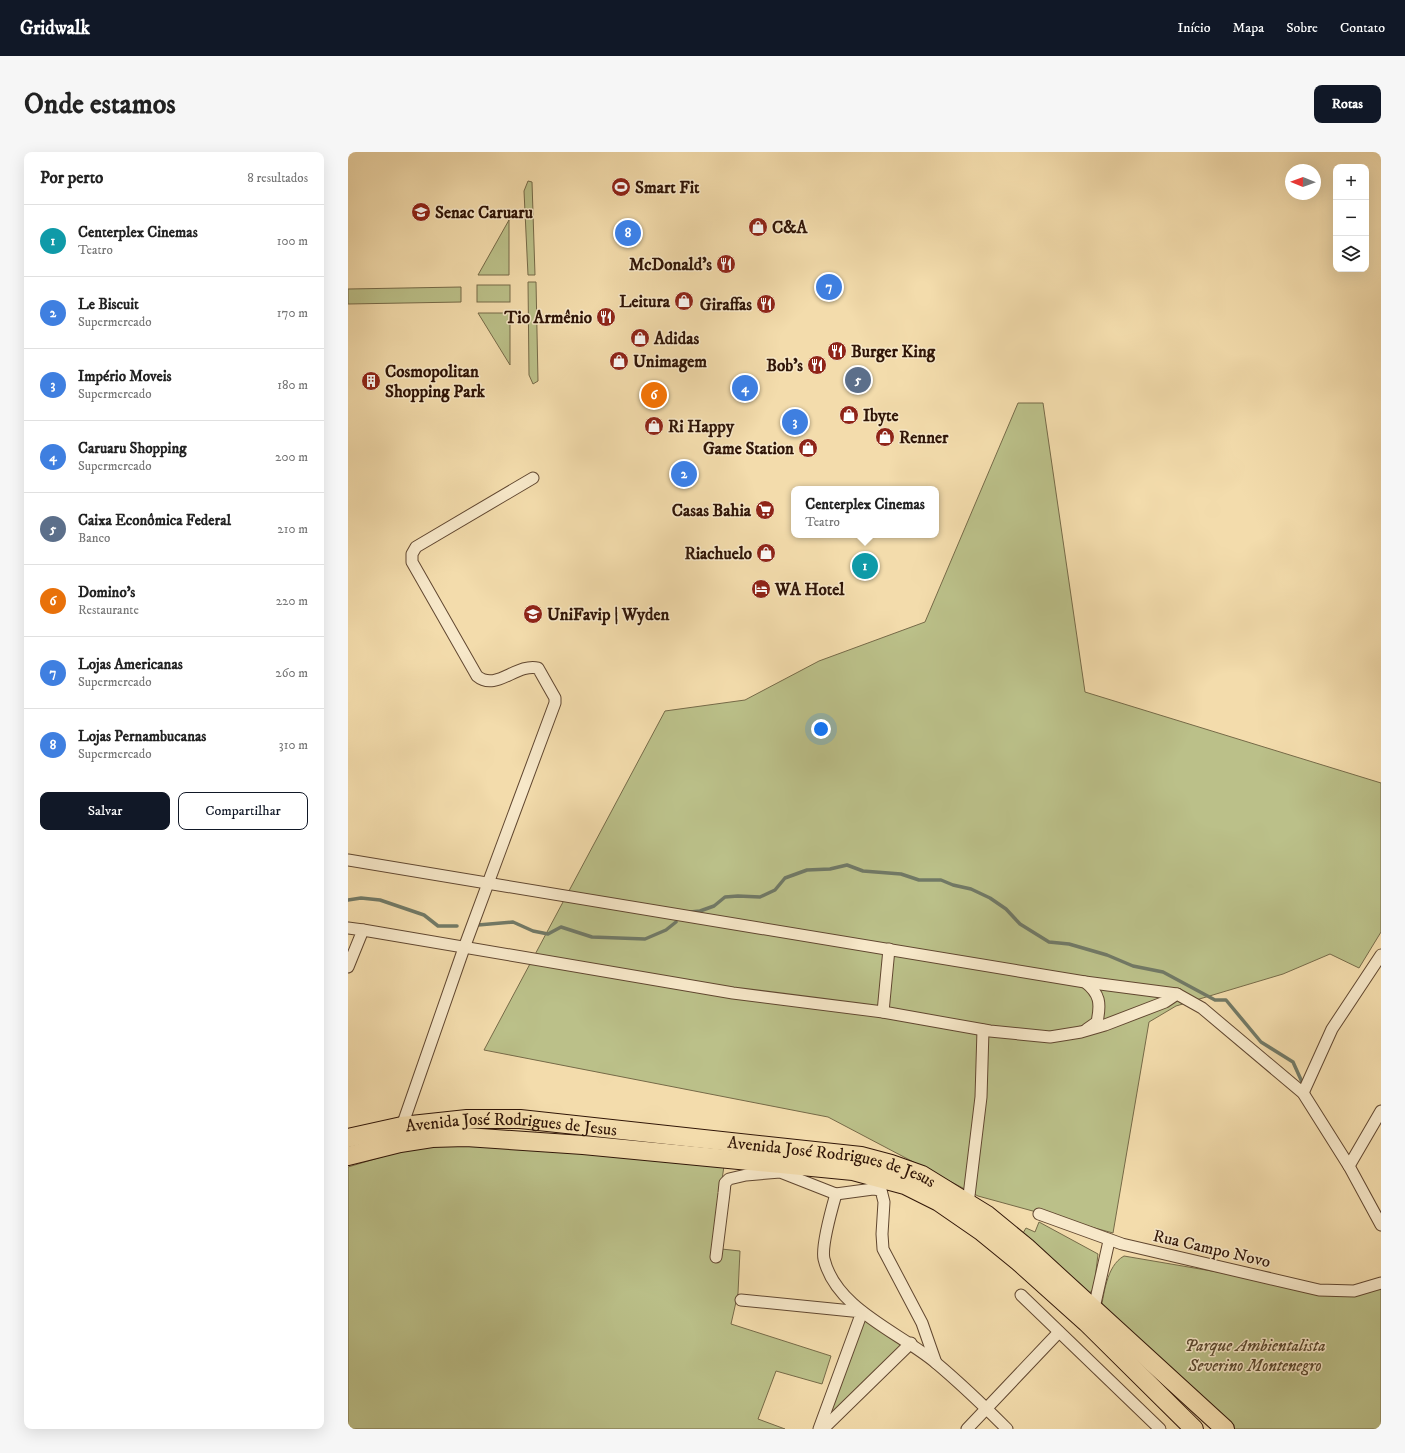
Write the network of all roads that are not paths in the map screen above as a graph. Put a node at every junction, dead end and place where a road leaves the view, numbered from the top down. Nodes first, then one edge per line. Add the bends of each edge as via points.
1 (533, 478) dead end
2 (348, 860) edge
3 (488, 884) junction
4 (348, 928) edge
5 (363, 930) junction
6 (464, 948) junction
7 (889, 949) junction
8 (1381, 955) edge
9 (348, 966) edge
10 (1085, 982) junction
11 (1177, 994) junction
12 (883, 1012) junction
13 (983, 1030) junction
14 (1081, 1032) junction
15 (1303, 1093) junction
16 (1381, 1111) edge
17 (402, 1126) junction
18 (348, 1138) edge
19 (348, 1156) edge
20 (1350, 1166) junction
21 (780, 1168) junction
22 (836, 1194) junction
23 (968, 1204) junction
24 (1039, 1214) dead end
25 (1381, 1225) edge
26 (1109, 1241) junction
27 (716, 1257) dead end
28 (1381, 1283) edge
29 (1021, 1295) dead end
30 (741, 1300) dead end
31 (1094, 1308) junction
32 (862, 1312) junction
33 (1059, 1332) junction
34 (911, 1343) junction
35 (936, 1363) junction
36 (986, 1409) junction
37 (820, 1429) edge
38 (823, 1429) edge
39 (967, 1429) edge
40 (1006, 1429) edge
41 (1160, 1429) edge
42 (1194, 1429) edge
43 (1225, 1429) edge

1 - 3 street via 416,547 412,554 412,562 477,676 483,681 491,682 524,667 538,668 555,698
2 - 3 street
3 - 6 street
3 - 7 street
4 - 5 street
5 - 6 street
5 - 9 street
6 - 12 street via 732,993
6 - 17 street
7 - 10 street
7 - 12 street
8 - 15 street via 1332,1029
10 - 11 street
10 - 14 street via 1094,989 1100,1010 1097,1022
11 - 14 street via 1104,1026
11 - 15 street via 1202,1008
12 - 13 street
13 - 14 street via 1050,1036
13 - 23 street via 982,1097
15 - 20 street
16 - 20 street
17 - 18 main road, Avenida José Rodrigues de Jesus
17 - 23 main road, Avenida José Rodrigues de Jesus via 467,1119 530,1119 861,1156 922,1175
19 - 21 main road, Avenida José Rodrigues de Jesus via 400,1143 432,1138 466,1137 583,1145
20 - 25 street
21 - 22 street
21 - 27 street via 746,1174 729,1179 725,1183
21 - 42 main road, Avenida José Rodrigues de Jesus via 853,1171 906,1185 939,1202 1019,1262 1087,1323
22 - 32 street via 823,1257 840,1293
22 - 35 street via 881,1190 884,1202 883,1249 922,1323
23 - 31 main road, Avenida José Rodrigues de Jesus via 987,1215 1026,1247
24 - 26 street, Rua Campo Novo
26 - 28 street, Rua Campo Novo via 1319,1290 1354,1291
26 - 31 street
29 - 33 street
30 - 32 street
31 - 43 main road, Avenida José Rodrigues de Jesus
32 - 34 street
32 - 37 street
33 - 36 street
33 - 41 street
34 - 35 street
34 - 38 street
35 - 36 street
36 - 39 street
36 - 40 street

